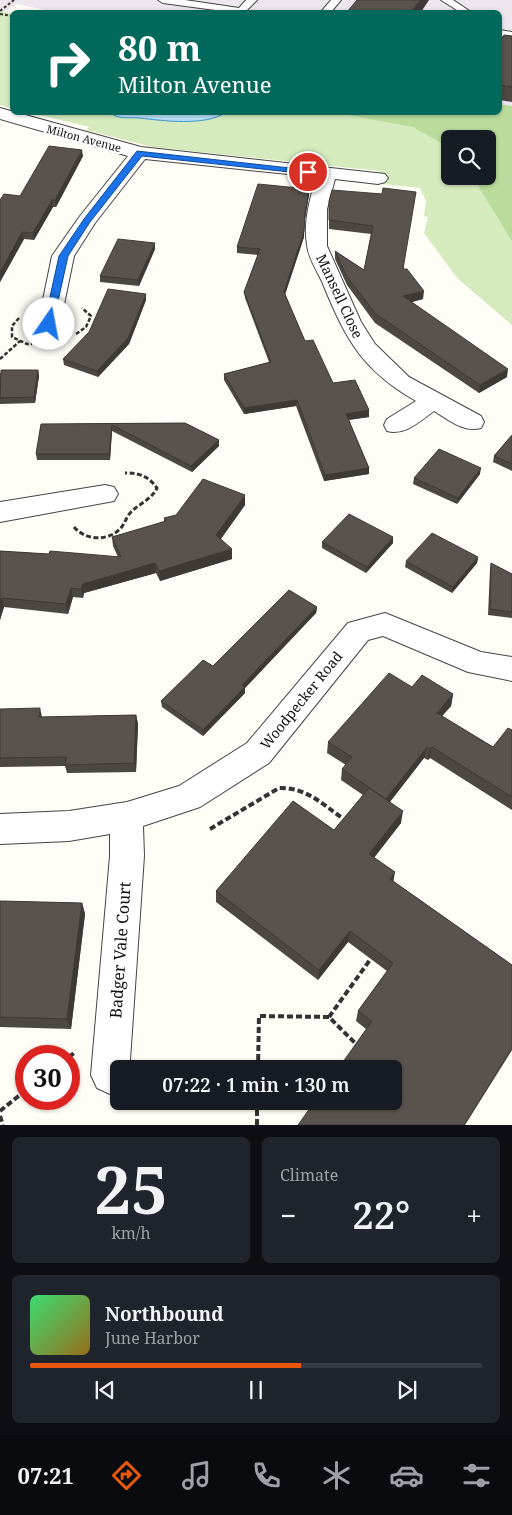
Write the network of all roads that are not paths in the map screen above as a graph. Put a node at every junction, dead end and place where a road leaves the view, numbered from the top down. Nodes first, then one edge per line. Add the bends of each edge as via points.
1 (163, 0) edge
2 (252, 0) edge
3 (336, 0) edge
4 (446, 0) edge
5 (234, 10) edge
6 (242, 10) edge
7 (328, 10) edge
8 (463, 10) edge
9 (0, 113) edge
10 (140, 153) junction
11 (327, 174) junction
12 (378, 178) dead end
13 (49, 324) dead end
14 (433, 401) junction
15 (472, 422) dead end
16 (396, 425) dead end
17 (105, 494) dead end
18 (0, 512) edge
19 (512, 669) edge
20 (127, 817) junction
21 (0, 829) edge
22 (111, 1060) edge

1 - 5 lane
2 - 6 lane
3 - 7 lane
4 - 8 lane
9 - 10 street, Milton Avenue
10 - 11 street, Milton Avenue
10 - 13 street via 63,256
11 - 12 street, Milton Avenue
11 - 14 street, Mansell Close via 317,209 317,246 342,305 366,349 400,382
14 - 15 street, Mansell Close
14 - 16 street
17 - 18 street
19 - 20 street, Woodpecker Road via 478,664 385,624 358,631 258,753 189,797
20 - 21 street, Woodpecker Road via 69,826
20 - 22 street, Badger Vale Court via 127,856

